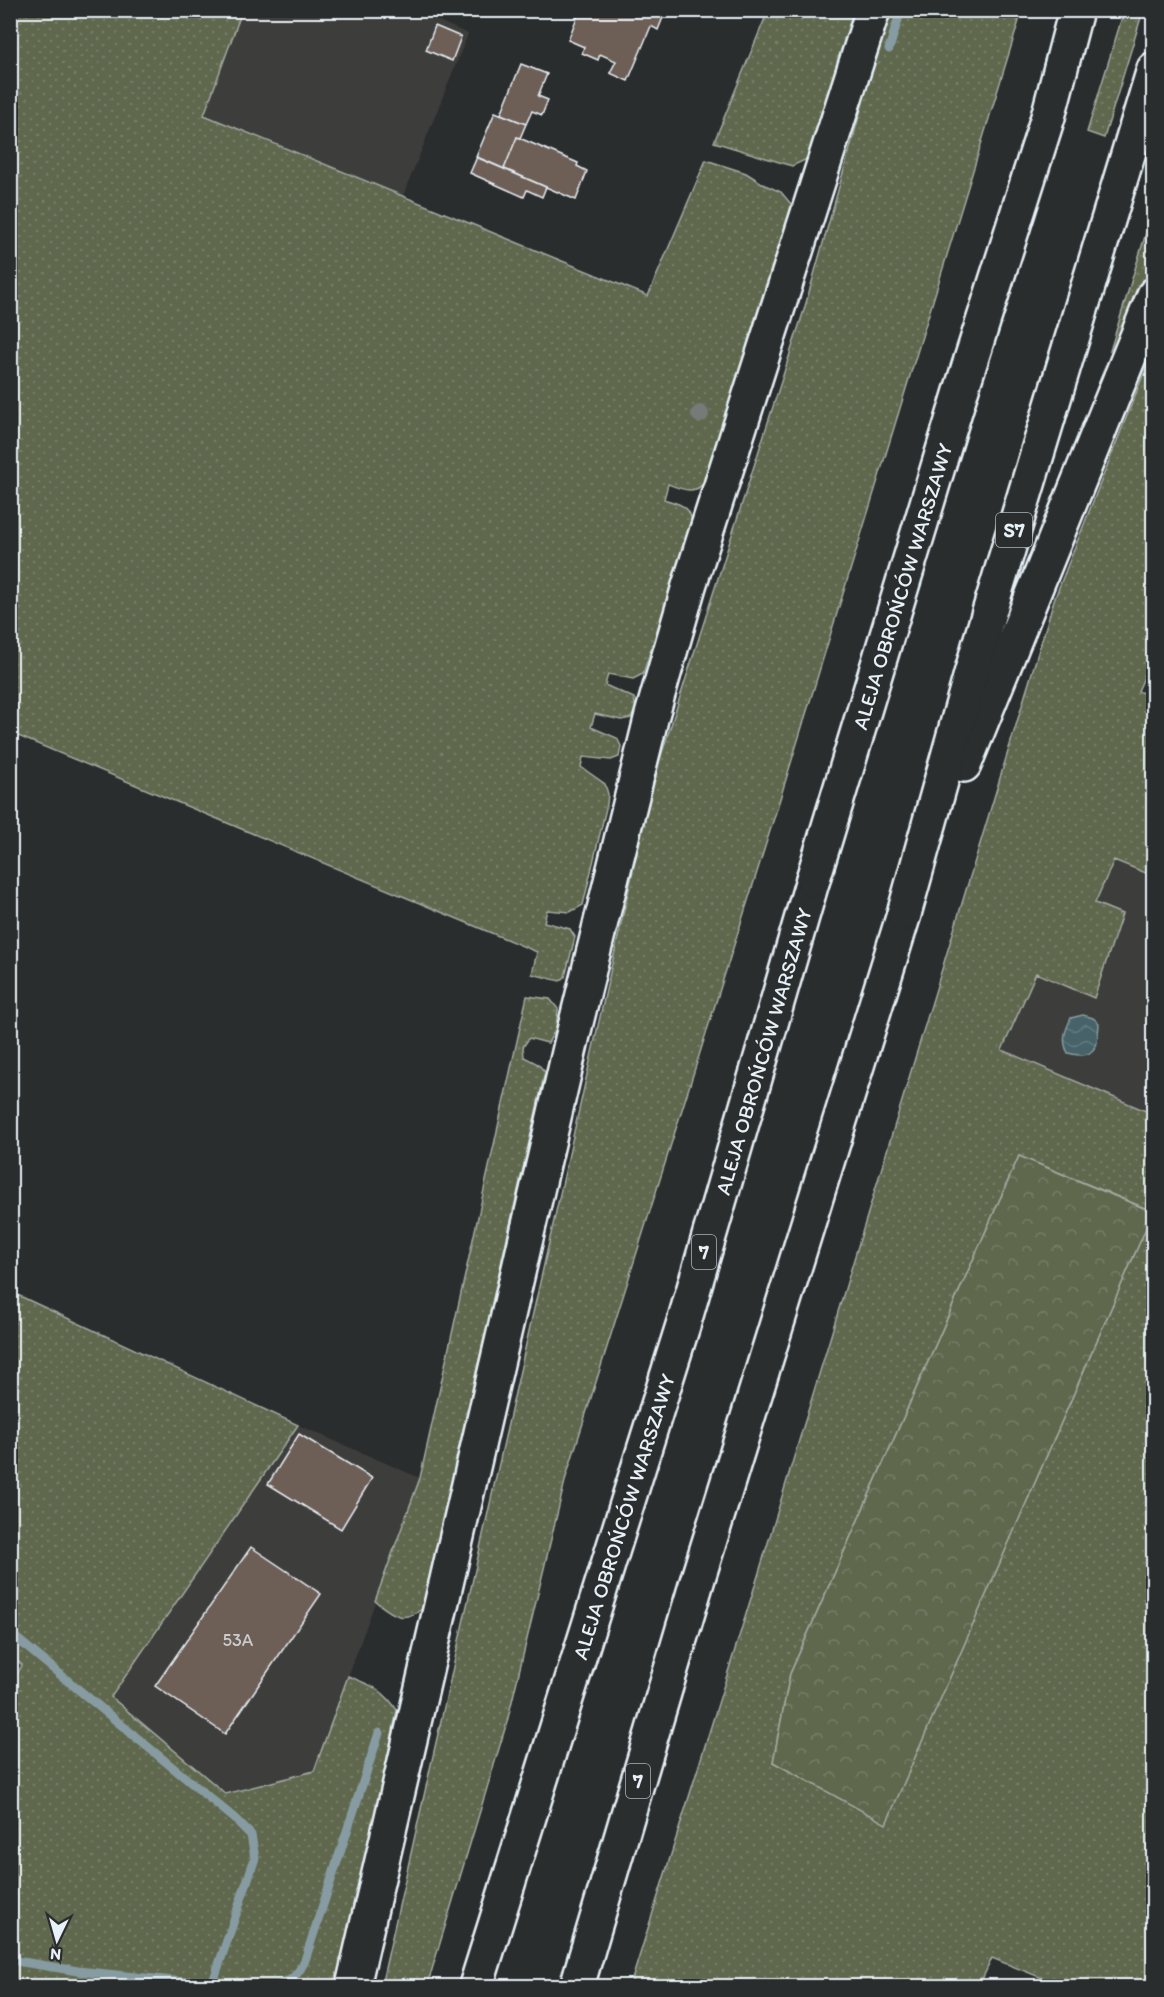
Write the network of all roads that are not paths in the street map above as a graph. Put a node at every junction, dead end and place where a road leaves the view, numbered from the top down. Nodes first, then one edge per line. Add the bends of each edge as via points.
1 (873, 10) edge
2 (1076, 10) edge
3 (1082, 10) edge
4 (1154, 69) edge
5 (1052, 104) junction
6 (1154, 295) edge
7 (904, 914) junction
8 (353, 1986) edge
9 (476, 1986) edge
10 (577, 1986) edge

1 - 8 main road via 689,586 652,715 576,1024
2 - 5 main road
3 - 5 main road
4 - 7 main road, S7 via 980,642
5 - 9 main road, ALEJA OBROŃCÓW WARSZAWY / 7 via 813,879 685,1320
6 - 7 main road
7 - 10 main road, 7

